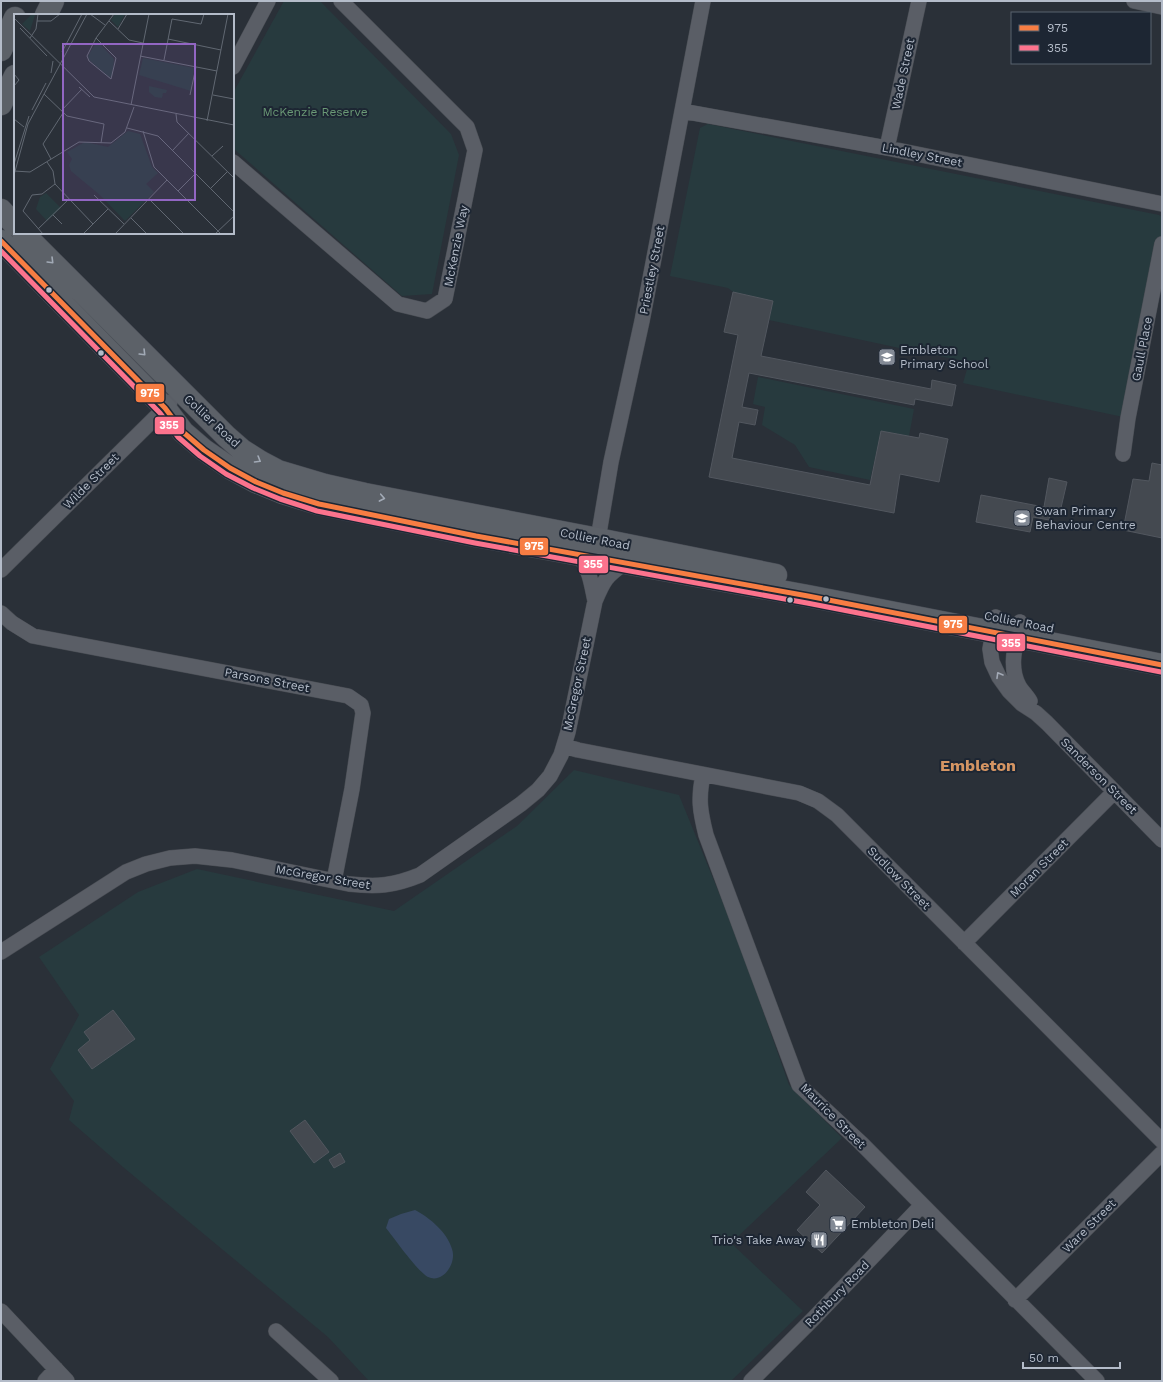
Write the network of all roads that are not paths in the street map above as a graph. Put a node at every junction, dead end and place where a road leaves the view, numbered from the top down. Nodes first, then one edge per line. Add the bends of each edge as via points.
1 (22, 1) edge
2 (53, 1) edge
3 (268, 1) edge
4 (341, 1) edge
5 (703, 1) edge
6 (919, 1) edge
7 (1134, 1) edge
8 (1162, 7) edge
9 (17, 14) edge
10 (46, 14) edge
11 (14, 21) edge
12 (1, 50) edge
13 (234, 65) edge
14 (14, 78) edge
15 (1, 104) edge
16 (682, 111) junction
17 (887, 148) junction
18 (234, 163) edge
19 (1162, 204) edge
20 (1, 210) edge
21 (14, 223) edge
22 (24, 234) edge
23 (1, 241) edge
24 (1162, 244) edge
25 (179, 389) junction
26 (165, 408) junction
27 (1123, 454) dead end
28 (598, 539) junction
29 (579, 555) junction
30 (625, 564) junction
31 (1, 570) edge
32 (595, 601) junction
33 (1, 614) edge
34 (995, 625) junction
35 (1019, 630) junction
36 (1162, 652) edge
37 (1162, 665) edge
38 (1036, 713) junction
39 (564, 746) junction
40 (703, 775) junction
41 (1114, 792) junction
42 (1162, 840) edge
43 (334, 881) junction
44 (964, 943) junction
45 (1, 952) edge
46 (1162, 1141) edge
47 (1162, 1153) edge
48 (922, 1205) junction
49 (1015, 1300) junction
50 (1, 1311) edge
51 (276, 1331) dead end
52 (56, 1369) junction
53 (760, 1378) edge
54 (45, 1381) edge
55 (67, 1381) edge
56 (330, 1381) edge
57 (1097, 1381) edge

1 - 9 main road
2 - 10 main road
3 - 13 street
4 - 18 street, McKenzie Way via 467,127 473,144 475,150 445,299 427,311 398,304
5 - 16 street, Priestley Street
6 - 17 street, Wade Street
7 - 8 street
11 - 12 main road
14 - 15 main road
16 - 17 street, Lindley Street
16 - 28 street, Priestley Street via 642,321 611,462
17 - 19 street, Lindley Street
20 - 21 main road
22 -> 25 main road, Collier Road
23 - 26 main road, Collier Road
24 - 27 street, Gaull Place
25 - 26 street, Wilde Street
25 -> 28 main road, Collier Road via 242,450 284,473 365,494
26 - 29 main road, Collier Road via 183,432 204,450 256,482 284,493 319,504
26 - 31 street, Wilde Street
28 - 34 main road, Collier Road via 811,582
29 - 30 main road, Collier Road
29 - 32 street, McGregor Street via 587,566
30 - 32 street, McGregor Street via 610,574
30 - 34 main road, Collier Road
32 - 39 street, McGregor Street
33 - 43 street, Parsons Street via 33,636 348,696 361,705 363,713 352,789
34 - 35 main road, Collier Road
38 -> 34 street, Sanderson Street via 1022,704 1010,691 992,662 990,649
35 - 36 main road, Collier Road
35 - 37 main road, Collier Road
35 - 38 street, Sanderson Street via 1013,670 1019,686
38 - 41 street, Sanderson Street
39 - 40 street, Sudlow Street
39 - 43 street, McGregor Street via 550,776 538,790 420,875 385,886
40 - 44 street, Sudlow Street via 799,793 818,801 837,815
40 - 48 street, Maurice Street via 699,799 706,835 799,1085
41 - 42 street, Sanderson Street
41 - 44 street, Moran Street
43 - 45 street, McGregor Street via 232,860 195,856 170,858 126,872
44 - 46 street, Sudlow Street
47 - 49 street, Ware Street
48 - 49 street, Maurice Street
48 - 53 street, Rothbury Road
49 - 57 street, Maurice Street
50 - 52 street
51 - 56 street
52 - 54 street
52 - 55 street

